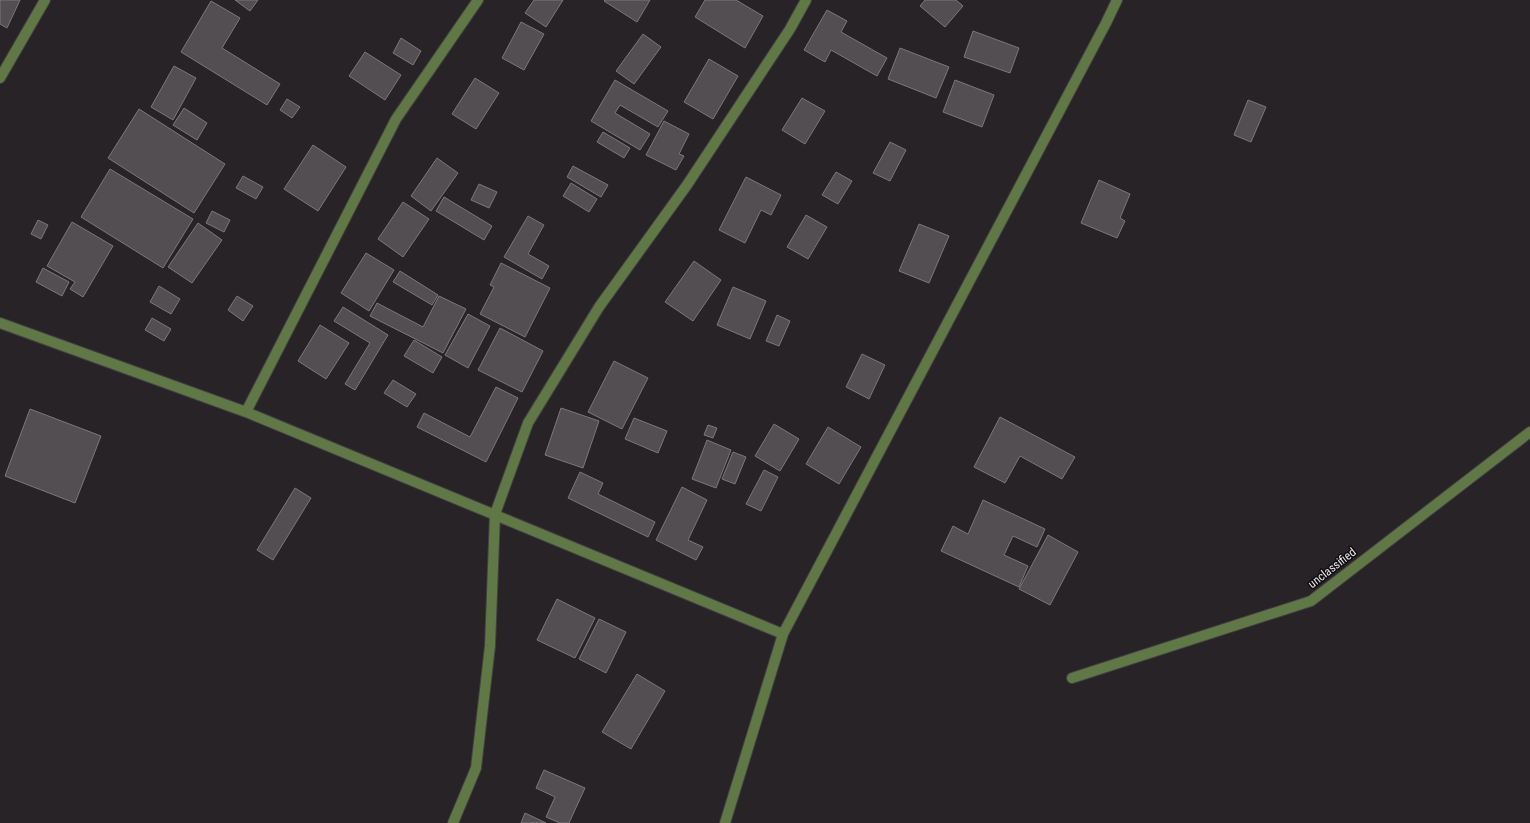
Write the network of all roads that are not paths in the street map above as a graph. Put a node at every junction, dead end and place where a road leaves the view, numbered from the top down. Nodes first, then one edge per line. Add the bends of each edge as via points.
1 (45, 0) edge
2 (478, 0) edge
3 (806, 0) edge
4 (1117, 0) edge
5 (0, 78) edge
6 (0, 323) edge
7 (246, 412) junction
8 (1530, 432) edge
9 (495, 514) junction
10 (782, 634) junction
11 (1072, 678) dead end
12 (453, 823) edge
13 (725, 823) edge

1 - 5 street
2 - 7 street via 396,119
3 - 9 street via 790,29 687,185 598,307 528,423
4 - 10 street
6 - 7 street
7 - 9 street
8 - 11 street, unclassified via 1311,601
9 - 10 street
9 - 12 street via 490,646 476,768
10 - 13 street

